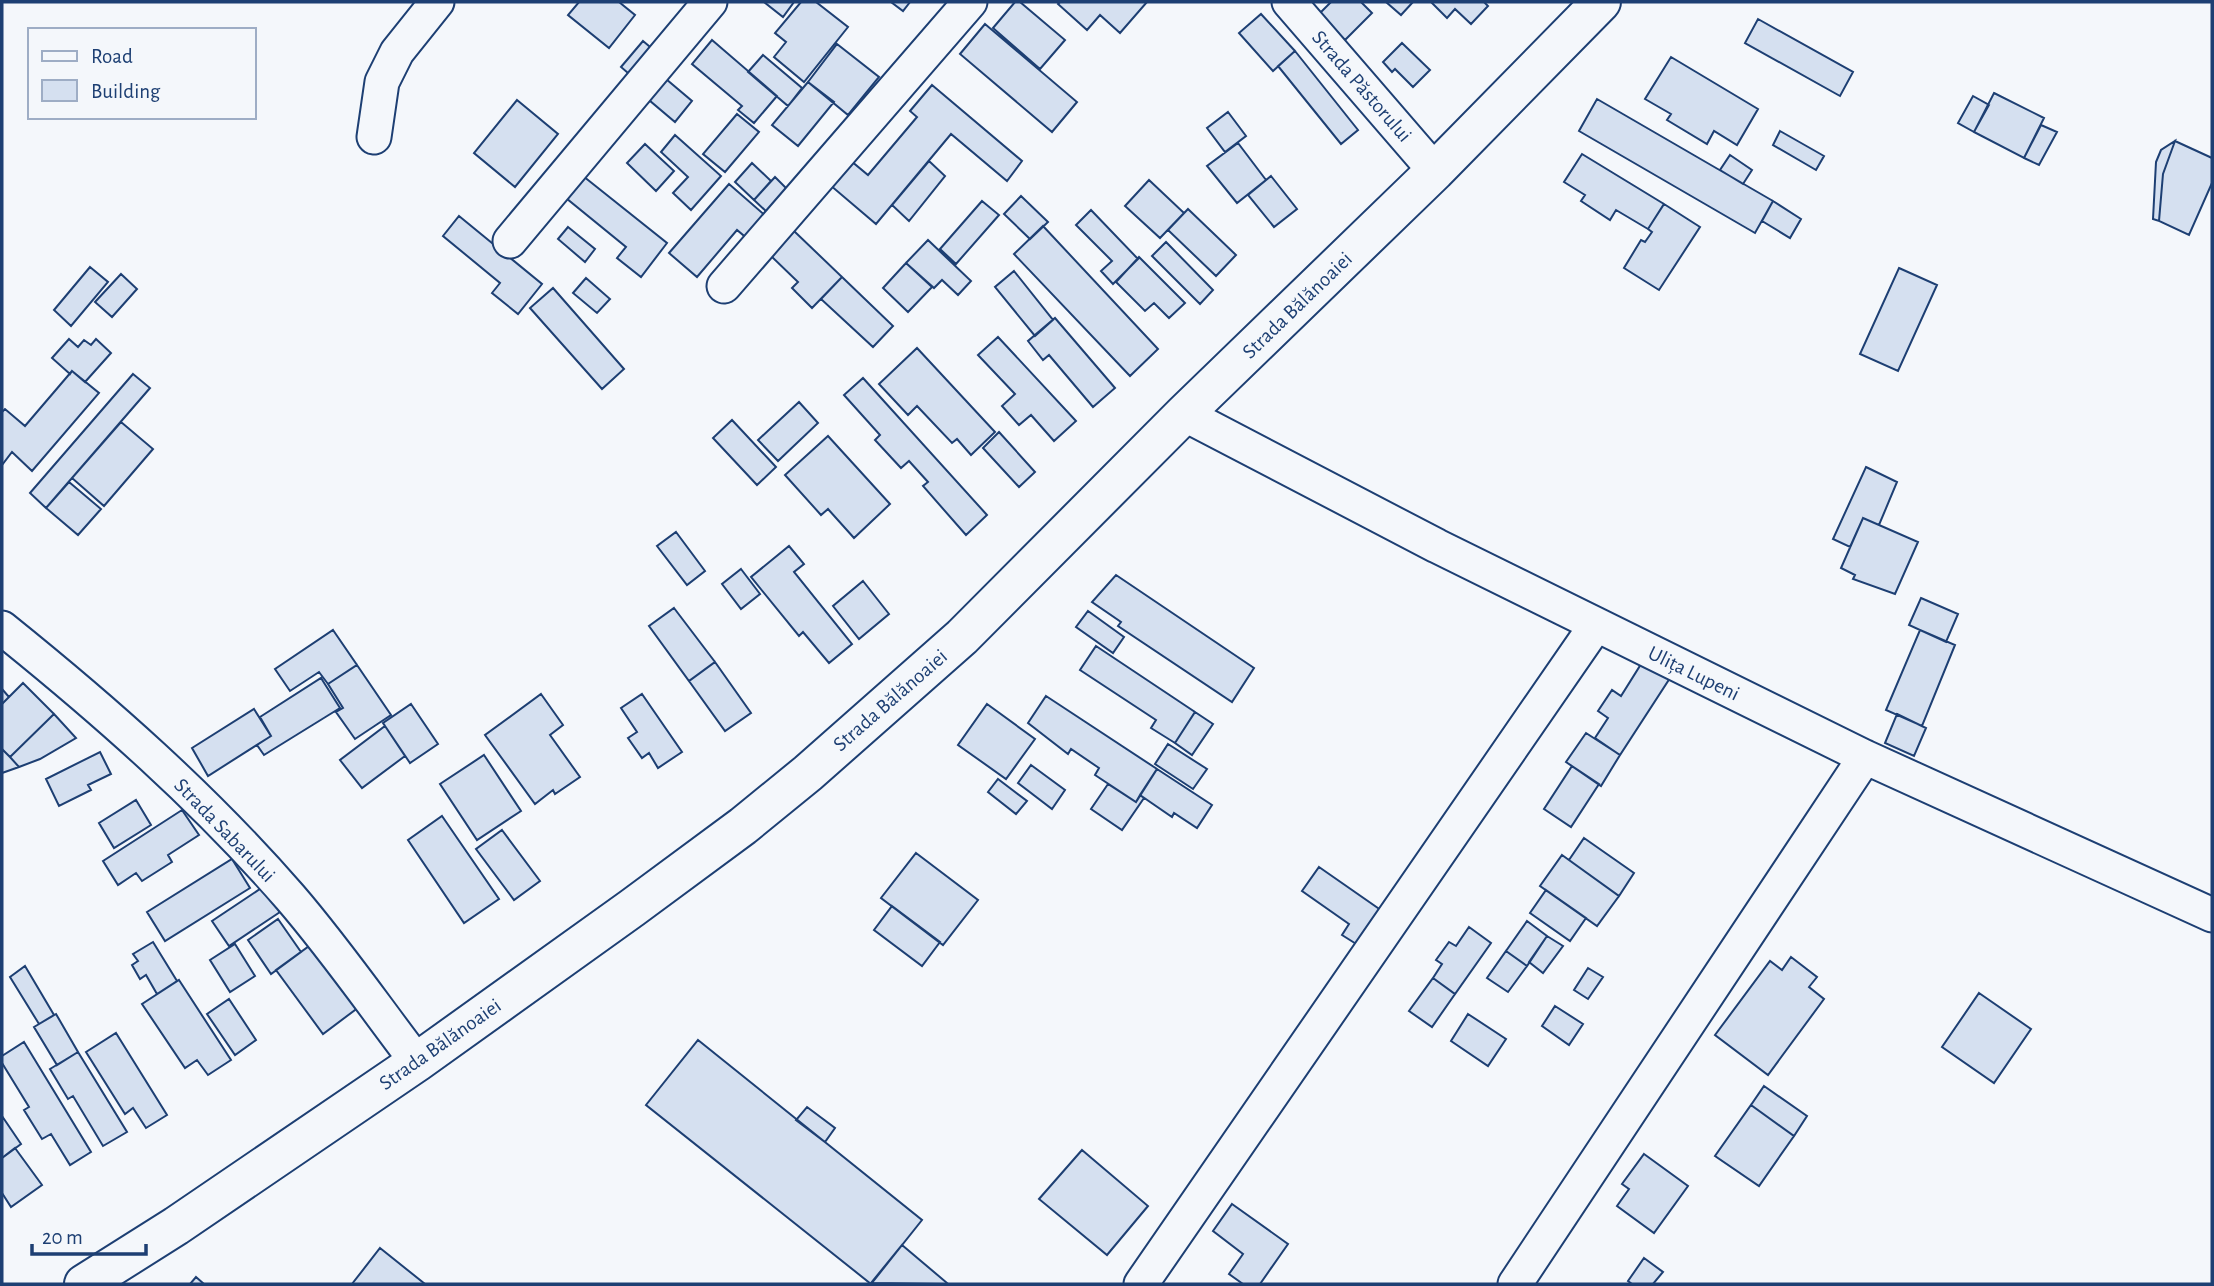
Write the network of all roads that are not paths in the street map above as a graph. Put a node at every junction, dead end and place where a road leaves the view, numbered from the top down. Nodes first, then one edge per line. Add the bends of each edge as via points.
1 (437, 2) edge
2 (710, 2) edge
3 (970, 2) edge
4 (1289, 2) edge
5 (1601, 2) edge
6 (374, 137) dead end
7 (1436, 171) junction
8 (510, 241) dead end
9 (723, 286) dead end
10 (1184, 414) junction
11 (1596, 625) junction
12 (2, 628) edge
13 (1866, 757) junction
14 (2212, 915) edge
15 (416, 1062) junction
16 (84, 1284) edge
17 (1141, 1284) edge
18 (1515, 1284) edge

1 - 6 street via 397,52 382,82
2 - 8 street
3 - 9 street
4 - 7 street, Strada Păstorului
5 - 7 main road, Strada Bălănoaiei
7 - 10 main road, Strada Bălănoaiei
10 - 11 street, Ulița Lupeni
10 - 15 main road, Strada Bălănoaiei via 962,637 807,773 643,900
11 - 13 street, Ulița Lupeni
11 - 17 street
12 - 15 street, Strada Sabarului via 113,719 235,838 290,898
13 - 14 street, Ulița Lupeni
13 - 18 street
15 - 16 main road, Strada Bălănoaiei

